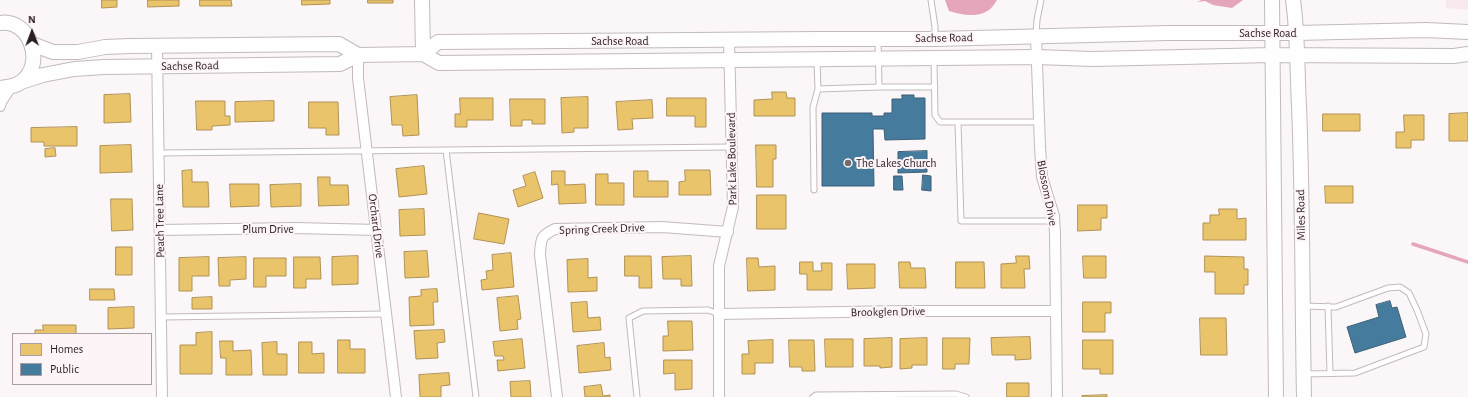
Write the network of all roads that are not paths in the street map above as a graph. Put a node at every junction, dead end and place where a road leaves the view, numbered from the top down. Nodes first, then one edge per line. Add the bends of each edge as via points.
1 (422, 0) edge
2 (931, 0) edge
3 (1041, 0) edge
4 (1272, 0) edge
5 (1292, 0) edge
6 (1, 22) edge
7 (1468, 32) edge
8 (1273, 33) junction
9 (1297, 33) junction
10 (1036, 37) junction
11 (878, 39) junction
12 (936, 39) junction
13 (730, 40) junction
14 (32, 44) junction
15 (157, 46) junction
16 (423, 54) junction
17 (1468, 54) edge
18 (358, 55) junction
19 (1272, 55) junction
20 (1296, 55) junction
21 (1037, 58) junction
22 (934, 59) junction
23 (817, 60) junction
24 (878, 60) junction
25 (730, 61) junction
26 (158, 66) junction
27 (11, 86) edge
28 (879, 87) junction
29 (935, 87) junction
30 (818, 89) junction
31 (0, 106) edge
32 (958, 122) junction
33 (1039, 122) junction
34 (732, 147) junction
35 (446, 150) junction
36 (366, 151) junction
37 (159, 153) junction
38 (814, 190) dead end
39 (1054, 221) junction
40 (160, 230) junction
41 (377, 230) junction
42 (728, 232) junction
43 (1302, 306) junction
44 (1328, 306) junction
45 (1056, 311) junction
46 (386, 314) junction
47 (719, 314) junction
48 (161, 317) junction
49 (1330, 373) junction
50 (1304, 374) junction
51 (162, 397) edge
52 (396, 397) edge
53 (476, 397) edge
54 (557, 397) edge
55 (637, 397) edge
56 (719, 397) edge
57 (812, 397) edge
58 (966, 397) edge
59 (1057, 397) edge
60 (1276, 397) edge
61 (1304, 397) edge

1 - 16 main road
2 - 12 lane
3 - 10 lane
4 - 8 main road
5 - 9 main road, Miles Road
6 - 14 main road via 19,28
7 - 9 main road, Sachse Road via 1426,30
8 - 9 main road, Sachse Road
8 - 10 main road, Sachse Road
8 - 19 main road
9 - 20 main road, Miles Road
10 - 12 main road, Sachse Road
10 - 21 street, Blossom Drive
11 - 12 main road, Sachse Road
11 - 13 main road, Sachse Road
11 - 24 lane
13 - 16 main road, Sachse Road via 438,42
13 - 25 street, Park Lake Boulevard
14 - 15 main road, Sachse Road via 53,52
14 - 27 main road via 33,65 28,74
15 - 18 main road, Sachse Road via 339,44
15 - 26 street, Peach Tree Lane
16 - 18 main road, Sachse Road
16 - 25 main road, Sachse Road via 438,64
17 - 20 main road, Sachse Road
18 - 26 main road, Sachse Road via 340,64
18 - 36 street, Orchard Drive
19 - 20 main road, Sachse Road
19 - 21 main road, Sachse Road
19 - 60 main road
20 - 43 main road, Miles Road
21 - 22 main road, Sachse Road
21 - 33 street, Blossom Drive
22 - 24 main road, Sachse Road
22 - 29 lane
23 - 24 main road, Sachse Road
23 - 25 main road, Sachse Road
23 - 30 lane
24 - 28 lane
25 - 34 street, Park Lake Boulevard
26 - 27 main road, Sachse Road via 74,68
26 - 37 street, Peach Tree Lane
27 - 31 street
28 - 29 lane
28 - 30 lane
29 - 32 lane via 935,115 940,122
30 - 38 lane via 813,107
32 - 33 lane
32 - 39 lane via 961,221
33 - 39 street, Blossom Drive via 1042,177
34 - 35 lane
34 - 42 street, Park Lake Boulevard via 733,207
35 - 36 lane
35 - 53 lane
36 - 37 lane
36 - 41 street, Orchard Drive
37 - 40 street, Peach Tree Lane
39 - 45 street, Blossom Drive
40 - 41 street, Plum Drive
40 - 48 street, Peach Tree Lane
41 - 46 street, Orchard Drive
42 - 47 street, Park Lake Boulevard via 719,266
42 - 54 street, Spring Creek Drive via 662,227 555,229 545,234 540,241 540,256
43 - 44 lane
43 - 50 main road, Miles Road
44 - 49 lane
44 - 49 lane via 1336,307 1388,288 1400,287 1409,293 1426,334 1424,347 1355,373
45 - 47 street, Brookglen Drive
45 - 59 street, Blossom Drive
46 - 48 lane
46 - 52 street, Orchard Drive
47 - 55 lane via 708,310 643,311 629,318
47 - 56 street, Park Lake Boulevard
48 - 51 street, Peach Tree Lane
49 - 50 lane
50 - 61 main road, Miles Road
57 - 58 lane via 956,394

